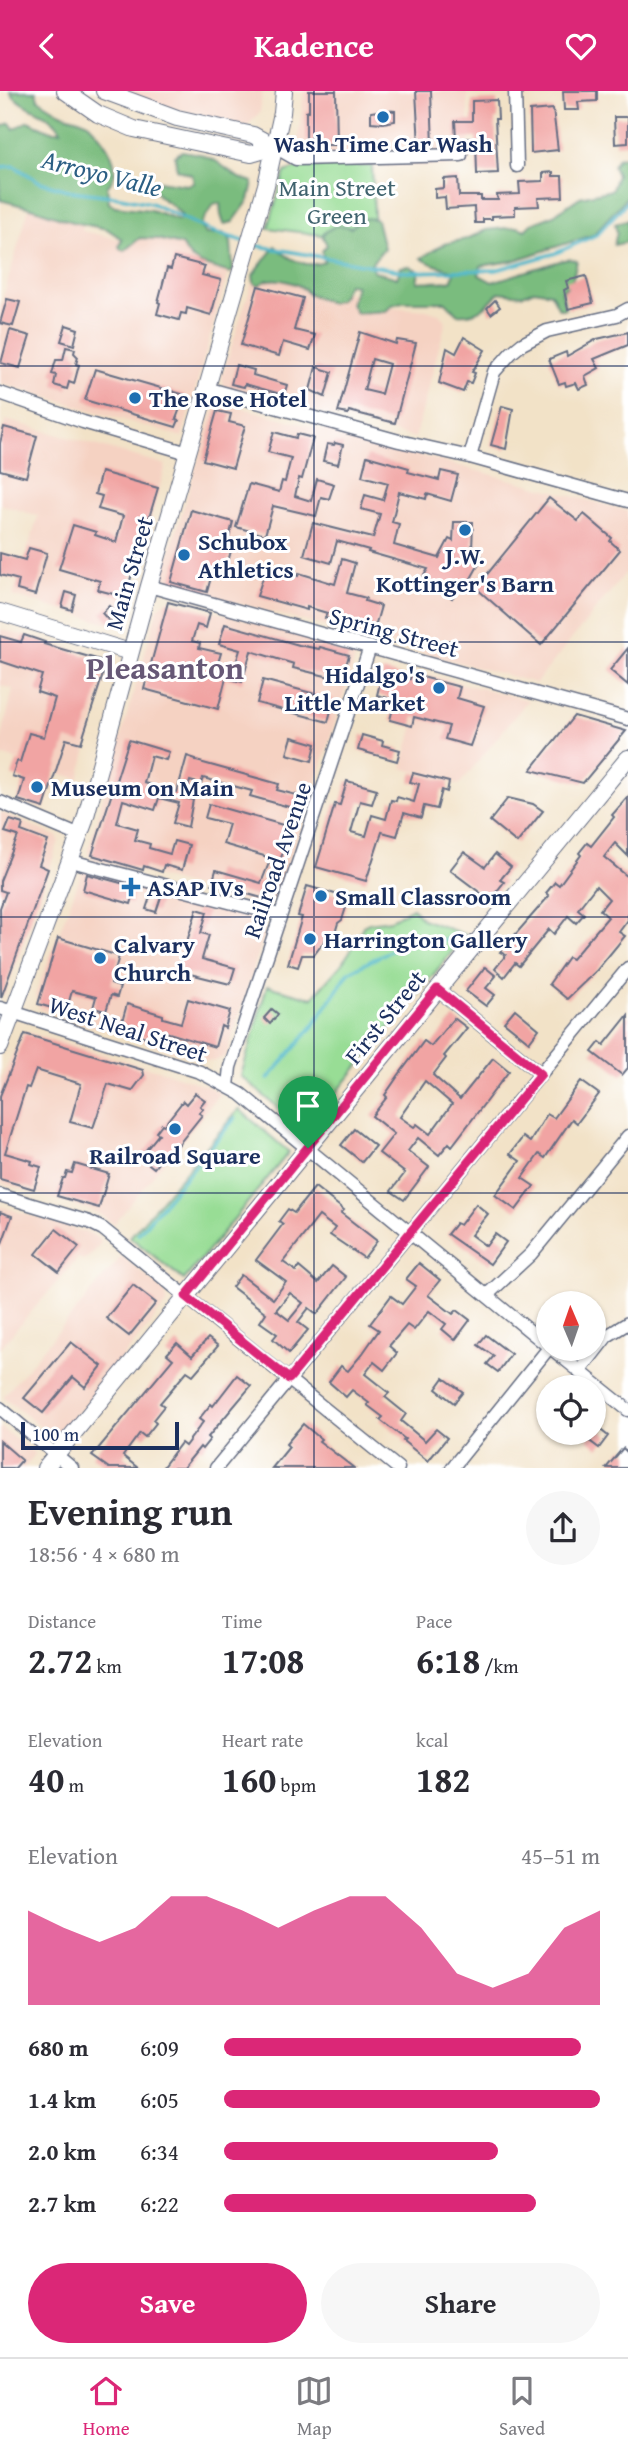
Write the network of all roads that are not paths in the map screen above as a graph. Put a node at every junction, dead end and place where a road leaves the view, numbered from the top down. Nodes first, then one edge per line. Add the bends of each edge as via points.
1 (65, 91) edge
2 (104, 91) edge
3 (284, 91) edge
4 (515, 91) edge
5 (275, 148) junction
6 (461, 155) dead end
7 (517, 166) dead end
8 (628, 309) edge
9 (206, 388) junction
10 (0, 393) edge
11 (188, 453) junction
12 (470, 457) junction
13 (628, 501) edge
14 (149, 586) junction
15 (0, 612) edge
16 (370, 647) junction
17 (130, 652) junction
18 (628, 719) edge
19 (628, 758) edge
20 (0, 802) edge
21 (80, 836) junction
22 (71, 861) junction
23 (279, 915) junction
24 (628, 968) edge
25 (437, 989) junction
26 (7, 1011) edge
27 (0, 1047) edge
28 (541, 1074) junction
29 (228, 1086) junction
30 (628, 1136) edge
31 (308, 1148) junction
32 (0, 1195) edge
33 (411, 1233) junction
34 (487, 1295) junction
35 (186, 1296) junction
36 (628, 1323) edge
37 (536, 1337) edge
38 (538, 1361) edge
39 (565, 1361) edge
40 (579, 1372) junction
41 (289, 1379) junction
42 (0, 1408) edge
43 (628, 1410) edge
44 (56, 1455) junction
45 (46, 1468) edge
46 (72, 1468) edge
47 (216, 1468) edge
48 (398, 1468) edge
49 (452, 1468) edge

1 - 5 street via 98,114 134,129 251,154
2 - 5 street via 177,118 253,135
3 - 5 street, Main Street
4 - 7 street
5 - 6 street via 296,159
5 - 9 street, Main Street
8 - 12 street via 547,331 511,353 494,372
9 - 11 street, Main Street
9 - 12 street
10 - 11 street
11 - 14 street, Main Street
12 - 13 street
14 - 16 street, Spring Street
14 - 17 street, Main Street
15 - 17 street
16 - 18 street, Spring Street
16 - 23 street, Railroad Avenue
17 - 21 street, Main Street
19 - 25 street, First Street
20 - 21 street
21 - 22 street, Main Street
22 - 23 street
22 - 26 street, Main Street
23 - 29 street, Railroad Avenue via 230,1066
24 - 28 street
25 - 28 street
25 - 31 street, First Street
26 - 27 street, Main Street
26 - 29 street, West Neal Street via 200,1072
28 - 33 street
29 - 31 street, West Neal Street
30 - 34 street via 531,1254
31 - 33 street, West Neal Street
31 - 35 street, First Street
32 - 35 street via 99,1226
33 - 34 street, West Neal Street
33 - 41 street
34 - 37 street, West Neal Street
35 - 41 street
35 - 44 street, First Street
36 - 40 street via 607,1336
38 - 49 street
39 - 40 street, West Neal Street
40 - 43 street, West Neal Street
41 - 47 street
41 - 48 street
42 - 44 street
44 - 45 street, First Street
44 - 46 street

